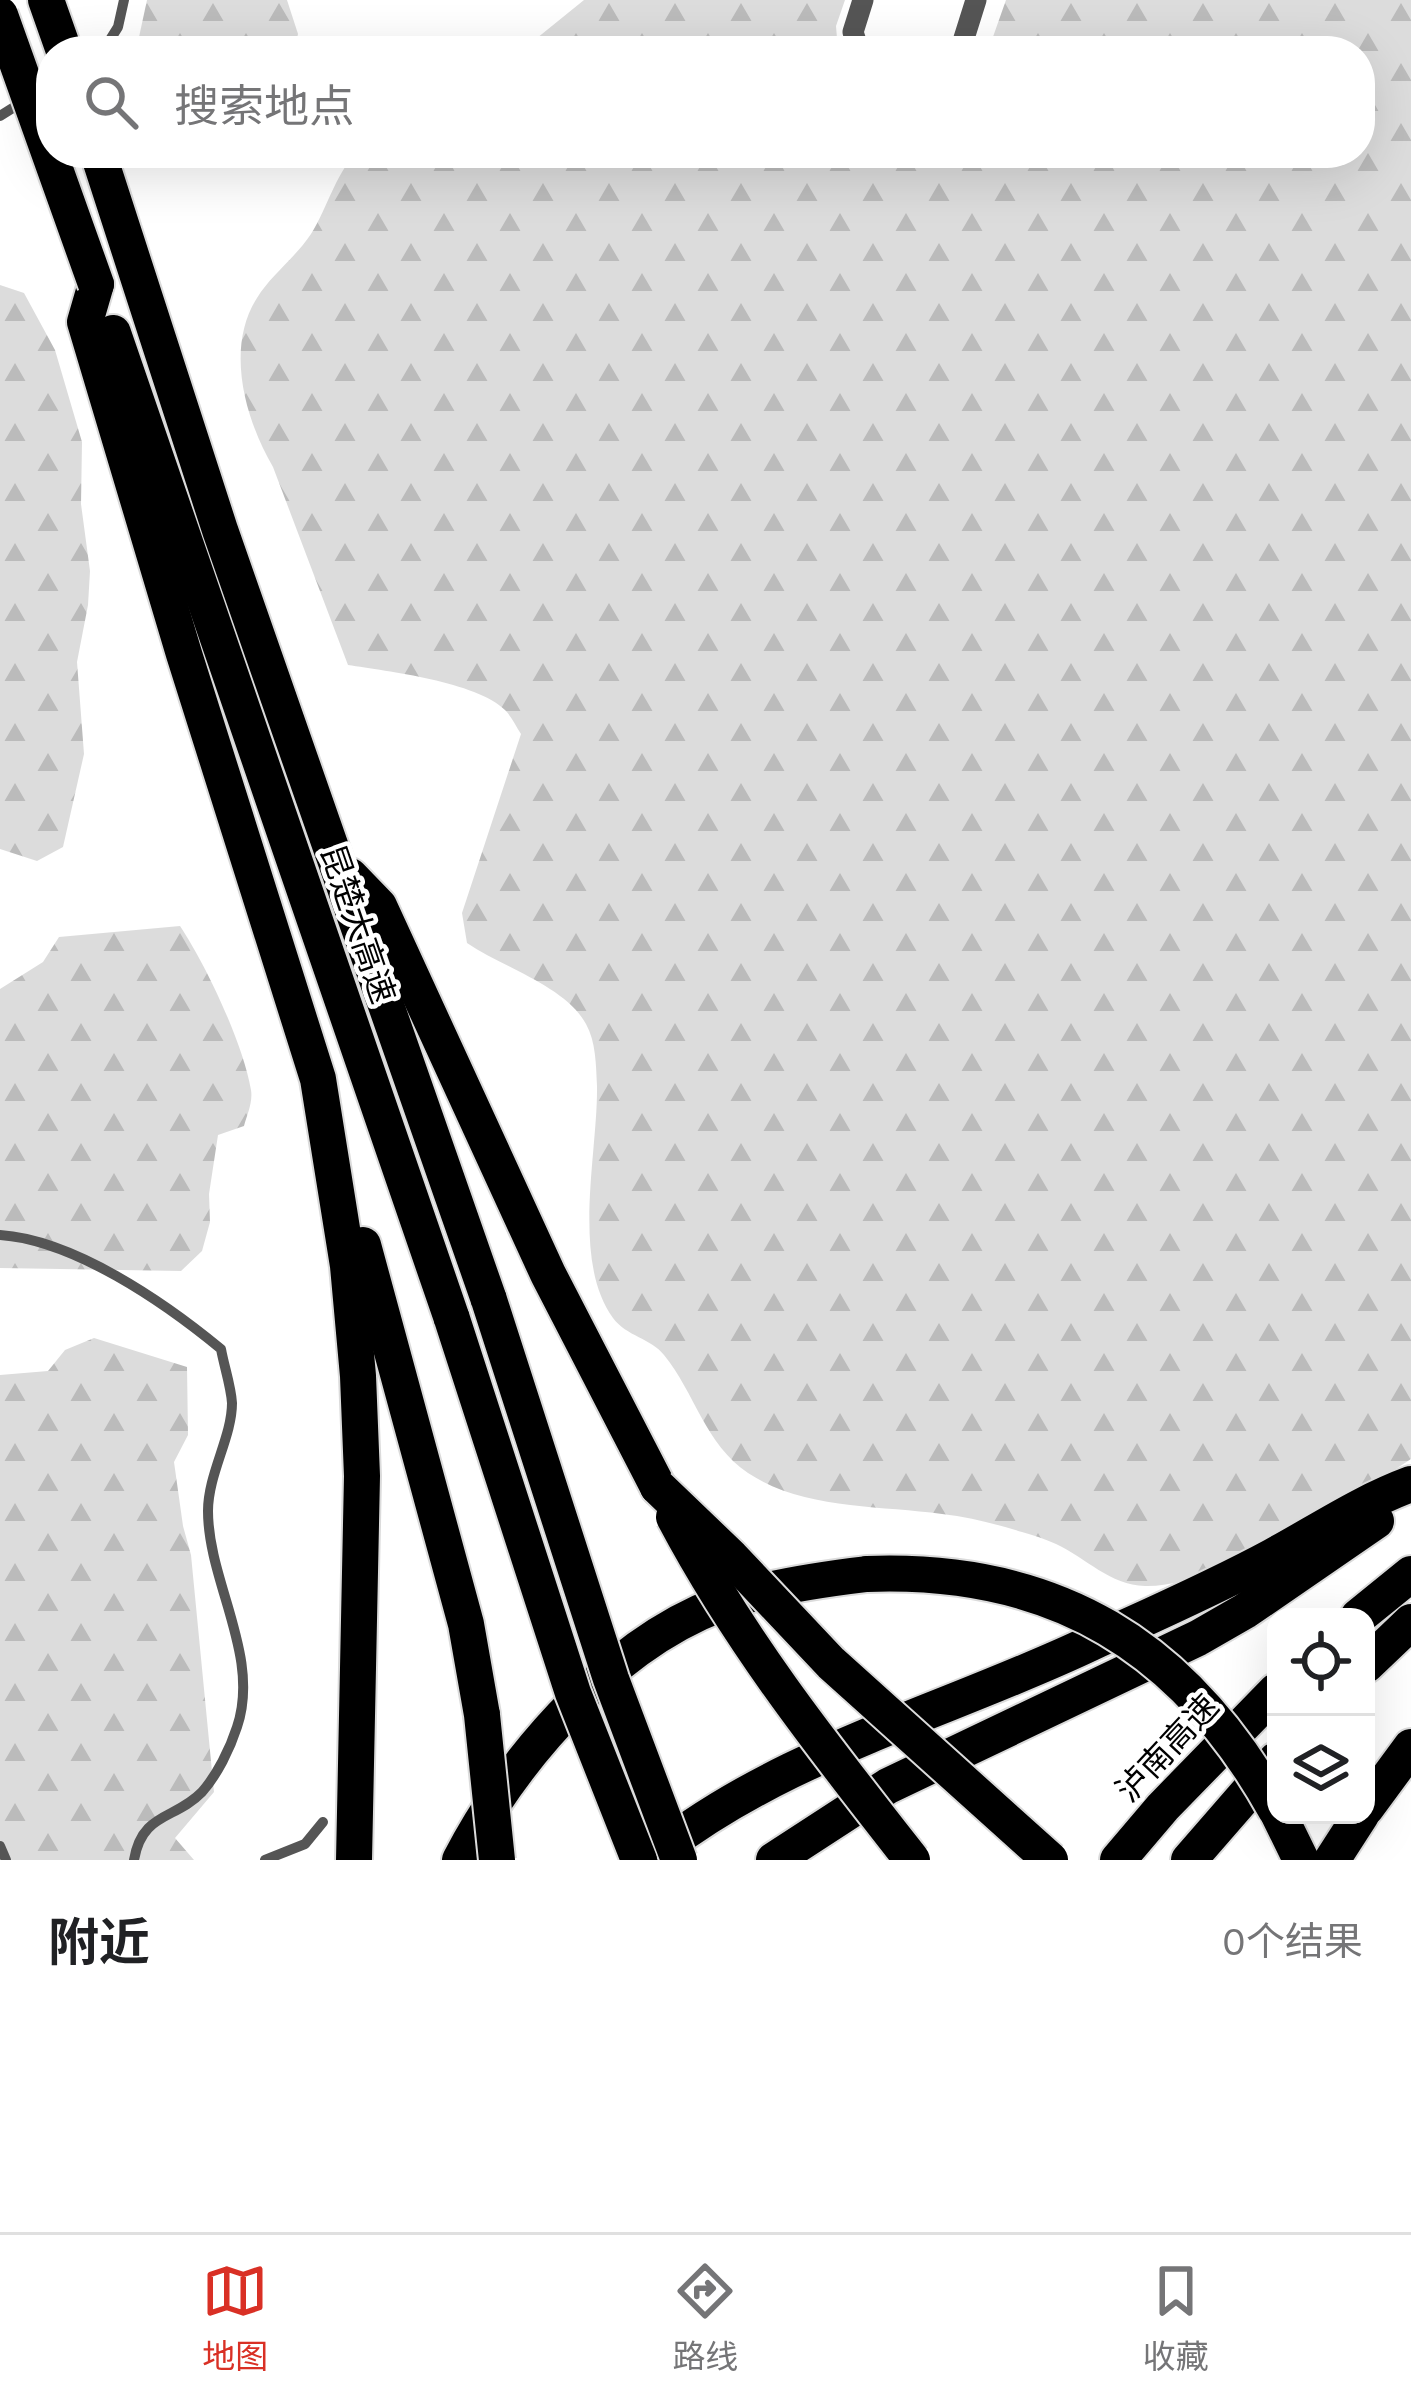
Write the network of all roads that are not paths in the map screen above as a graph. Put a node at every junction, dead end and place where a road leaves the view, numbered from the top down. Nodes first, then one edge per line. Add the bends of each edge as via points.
1 (46, 0) edge
2 (124, 0) edge
3 (862, 0) edge
4 (976, 0) edge
5 (0, 15) edge
6 (59, 36) edge
7 (112, 36) edge
8 (854, 36) edge
9 (965, 36) edge
10 (36, 93) edge
11 (0, 116) edge
12 (36, 116) edge
13 (55, 168) edge
14 (103, 168) edge
15 (96, 284) junction
16 (339, 866) junction
17 (318, 1079) junction
18 (0, 1235) edge
19 (658, 1487) junction
20 (1411, 1488) edge
21 (1411, 1574) edge
22 (1369, 1608) edge
23 (1411, 1622) edge
24 (1375, 1656) edge
25 (1267, 1700) edge
26 (1411, 1747) edge
27 (1267, 1770) edge
28 (1267, 1795) edge
29 (1375, 1797) edge
30 (323, 1822) dead end
31 (1283, 1824) edge
32 (1356, 1824) edge
33 (0, 1846) edge
34 (1191, 1857) edge
35 (6, 1860) edge
36 (134, 1860) edge
37 (265, 1860) edge
38 (354, 1860) edge
39 (460, 1860) edge
40 (497, 1860) edge
41 (643, 1860) edge
42 (679, 1860) edge
43 (773, 1860) edge
44 (912, 1860) edge
45 (1050, 1860) edge
46 (1118, 1860) edge
47 (1301, 1860) edge
48 (1331, 1860) edge

1 - 6 highway
2 - 7 lane
3 - 8 street
4 - 9 street
5 - 12 highway, 昆楚大高速, bridge
10 - 11 lane
13 - 15 highway, 昆楚大高速, bridge
14 - 16 highway, 昆楚大高速
15 - 17 highway via 85,322
15 - 41 highway, 昆楚大高速, bridge via 573,1693
16 - 19 highway via 379,906 548,1274
16 - 42 highway, 昆楚大高速, bridge
17 - 38 highway via 358,1376
17 - 40 highway, bridge via 466,1624
18 - 36 lane via 76,1252 221,1349 232,1406 208,1512 241,1676 238,1724 199,1795 150,1823
19 - 44 highway, bridge via 751,1649
19 - 45 highway, bridge via 831,1663
20 - 41 highway, bridge via 1377,1496 1257,1564 1052,1661 784,1774
20 - 43 highway, bridge via 1393,1509 1245,1611 888,1786
21 - 22 highway
23 - 24 highway
25 - 46 highway, 泸南高速
26 - 29 highway
27 - 34 highway
28 - 39 highway, bridge via 1211,1712 1097,1621 1024,1590 940,1574 867,1574 738,1598 662,1632 547,1734 500,1788
30 - 37 lane via 305,1844
31 - 47 highway
32 - 48 highway
33 - 35 lane

